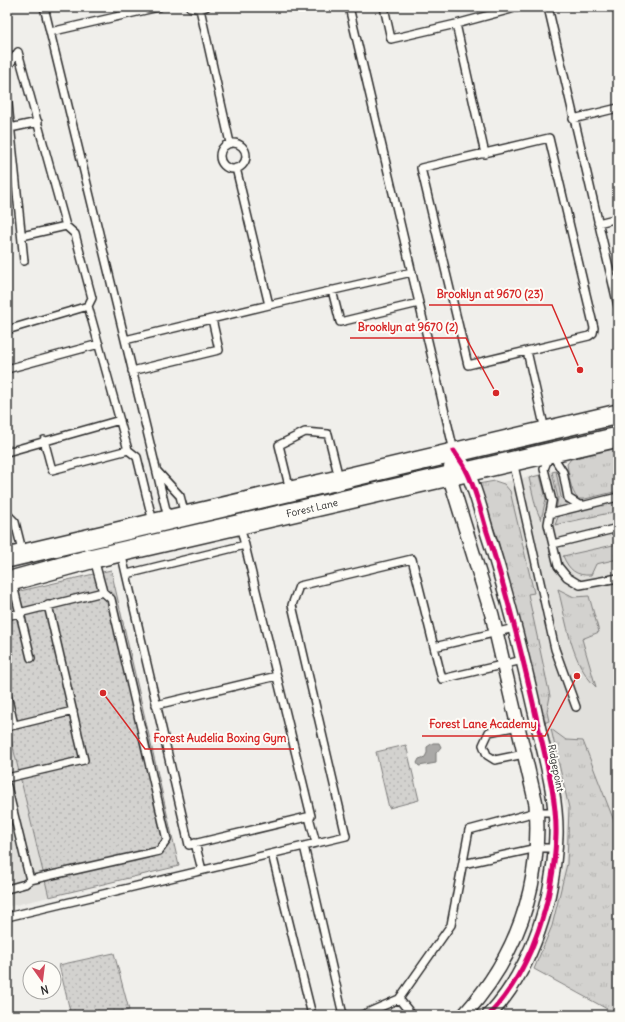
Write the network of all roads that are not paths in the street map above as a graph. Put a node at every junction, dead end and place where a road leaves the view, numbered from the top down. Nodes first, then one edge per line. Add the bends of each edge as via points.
1 (44, 7) edge
2 (159, 7) edge
3 (190, 7) edge
4 (349, 7) edge
5 (384, 7) edge
6 (519, 7) edge
7 (548, 7) edge
8 (203, 8) edge
9 (456, 24) junction
10 (50, 32) junction
11 (7, 68) edge
12 (7, 94) edge
13 (618, 108) edge
14 (573, 119) junction
15 (38, 122) junction
16 (10, 128) junction
17 (230, 143) junction
18 (485, 154) junction
19 (236, 168) junction
20 (618, 218) edge
21 (598, 222) junction
22 (66, 226) junction
23 (22, 236) junction
24 (24, 261) dead end
25 (412, 272) junction
26 (332, 290) junction
27 (419, 303) junction
28 (269, 305) junction
29 (88, 306) junction
30 (618, 306) edge
31 (212, 319) junction
32 (7, 330) edge
33 (125, 340) junction
34 (99, 344) junction
35 (527, 351) junction
36 (7, 369) edge
37 (132, 371) junction
38 (618, 414) edge
39 (120, 420) junction
40 (618, 423) edge
41 (546, 431) junction
42 (618, 437) edge
43 (44, 440) junction
44 (128, 450) junction
45 (454, 451) junction
46 (7, 452) edge
47 (551, 452) junction
48 (513, 461) junction
49 (156, 470) junction
50 (458, 473) junction
51 (339, 479) junction
52 (290, 490) junction
53 (176, 491) junction
54 (162, 494) junction
55 (618, 497) edge
56 (236, 503) junction
57 (585, 505) junction
58 (7, 514) edge
59 (549, 514) junction
60 (169, 519) junction
61 (240, 524) junction
62 (618, 528) edge
63 (553, 544) junction
64 (245, 545) junction
65 (121, 552) junction
66 (12, 555) edge
67 (94, 558) junction
68 (500, 573) junction
69 (126, 574) junction
70 (481, 578) junction
71 (618, 578) edge
72 (10, 582) edge
73 (103, 592) junction
74 (48, 605) junction
75 (19, 612) junction
76 (7, 616) edge
77 (515, 628) junction
78 (496, 632) junction
79 (434, 647) junction
80 (31, 658) dead end
81 (523, 660) junction
82 (503, 664) junction
83 (277, 676) junction
84 (7, 695) edge
85 (156, 705) junction
86 (576, 707) dead end
87 (73, 711) junction
88 (11, 726) edge
89 (519, 732) junction
90 (540, 734) junction
91 (524, 754) junction
92 (7, 778) edge
93 (7, 786) edge
94 (536, 812) junction
95 (554, 812) junction
96 (309, 817) junction
97 (195, 843) junction
98 (316, 843) junction
99 (304, 846) junction
100 (537, 848) junction
101 (554, 848) junction
102 (272, 854) junction
103 (463, 864) junction
104 (202, 870) junction
105 (30, 880) junction
106 (7, 889) edge
107 (7, 917) edge
108 (400, 999) junction
109 (312, 1015) edge
110 (343, 1015) edge
111 (362, 1015) edge
112 (412, 1015) edge
113 (464, 1015) edge
114 (489, 1015) edge

1 - 10 lane
2 - 10 lane
3 - 8 lane
4 - 25 lane
5 - 9 lane via 391,39
6 - 9 lane
7 - 14 lane
8 - 17 lane
9 - 18 lane
10 - 33 lane
11 - 15 lane via 18,52
12 - 16 lane
13 - 14 lane
14 - 21 lane
15 - 16 lane
15 - 22 lane
16 - 23 lane
17 - 19 lane via 224,146 221,159 224,165
17 - 19 lane via 242,147 246,153 242,165
18 - 35 lane via 421,168 468,365
18 - 35 lane via 549,138 594,328 589,336
19 - 28 lane
20 - 21 lane
21 - 30 lane
22 - 23 lane
22 - 29 lane via 75,234 92,298
23 - 24 lane
25 - 26 lane
25 - 27 lane
26 - 27 lane via 340,322
26 - 28 lane
27 - 45 lane
28 - 31 lane
29 - 32 lane
29 - 34 lane
31 - 33 lane
31 - 37 lane via 219,350
33 - 37 lane
34 - 36 lane
34 - 39 lane
35 - 41 lane
37 - 49 lane
38 - 41 main road
39 - 43 lane
39 - 44 lane
40 - 47 main road via 558,439 550,443
41 - 45 main road
42 - 47 main road, Forest Lane
43 - 44 lane via 52,470
43 - 46 lane
44 - 60 lane via 137,457
45 - 50 street, Ridgepoint
45 - 51 main road
47 - 48 main road, Forest Lane
47 - 57 lane via 563,472 568,498 579,505
47 - 59 lane via 544,470 552,501
48 - 50 main road, Forest Lane
48 - 86 lane via 555,649
49 - 53 lane
49 - 54 lane
50 - 61 main road, Forest Lane
50 - 68 street, Ridgepoint
50 - 70 street, Ridgepoint
51 - 52 main road
51 - 52 lane via 328,434 306,432 279,445
52 - 56 main road
53 - 54 lane
53 - 60 lane via 180,496
54 - 60 lane
55 - 57 lane
56 - 60 main road
56 - 61 main road
57 - 59 lane
58 - 66 lane via 16,522
59 - 63 lane via 548,524
60 - 66 main road
60 - 67 main road via 145,536 103,546 96,551
61 - 64 lane
61 - 65 main road, Forest Lane
62 - 63 lane
63 - 71 lane via 558,566 567,577 580,584
64 - 69 lane
64 - 83 lane
65 - 67 main road, Forest Lane
65 - 69 lane
67 - 72 main road, Forest Lane
67 - 73 lane
68 - 70 street
68 - 77 street, Ridgepoint
69 - 85 lane
70 - 78 street, Ridgepoint
72 - 75 lane
73 - 74 lane
73 - 105 lane via 111,599 167,840 159,851
74 - 75 lane
74 - 87 lane
75 - 76 lane
75 - 80 lane
77 - 78 lane
77 - 81 street, Ridgepoint
78 - 79 lane
78 - 82 street, Ridgepoint
79 - 82 lane via 442,679
79 - 98 lane via 412,559 299,586 292,605 346,836
81 - 82 lane
81 - 90 street, Ridgepoint
82 - 89 street, Ridgepoint
83 - 85 lane
83 - 96 lane via 311,816
84 - 88 lane
85 - 97 lane via 189,845
87 - 88 lane
87 - 92 lane via 84,760
89 - 90 street
89 - 91 street, Ridgepoint
89 - 91 lane via 489,732 483,745 487,755 495,760
90 - 95 street, Ridgepoint
91 - 94 street, Ridgepoint
93 - 105 lane
94 - 95 lane
94 - 100 street, Ridgepoint
94 - 103 lane via 469,830
95 - 101 street, Ridgepoint
96 - 97 lane
96 - 98 lane
97 - 104 lane
98 - 99 lane
99 - 102 lane
99 - 110 lane
100 - 101 lane
100 - 103 lane
100 - 113 street, Ridgepoint via 526,908 509,952 483,994
101 - 114 street, Ridgepoint via 544,912 527,960
102 - 104 lane
102 - 109 lane
103 - 108 lane via 451,925
104 - 107 lane
105 - 106 lane
108 - 111 lane
108 - 112 lane

